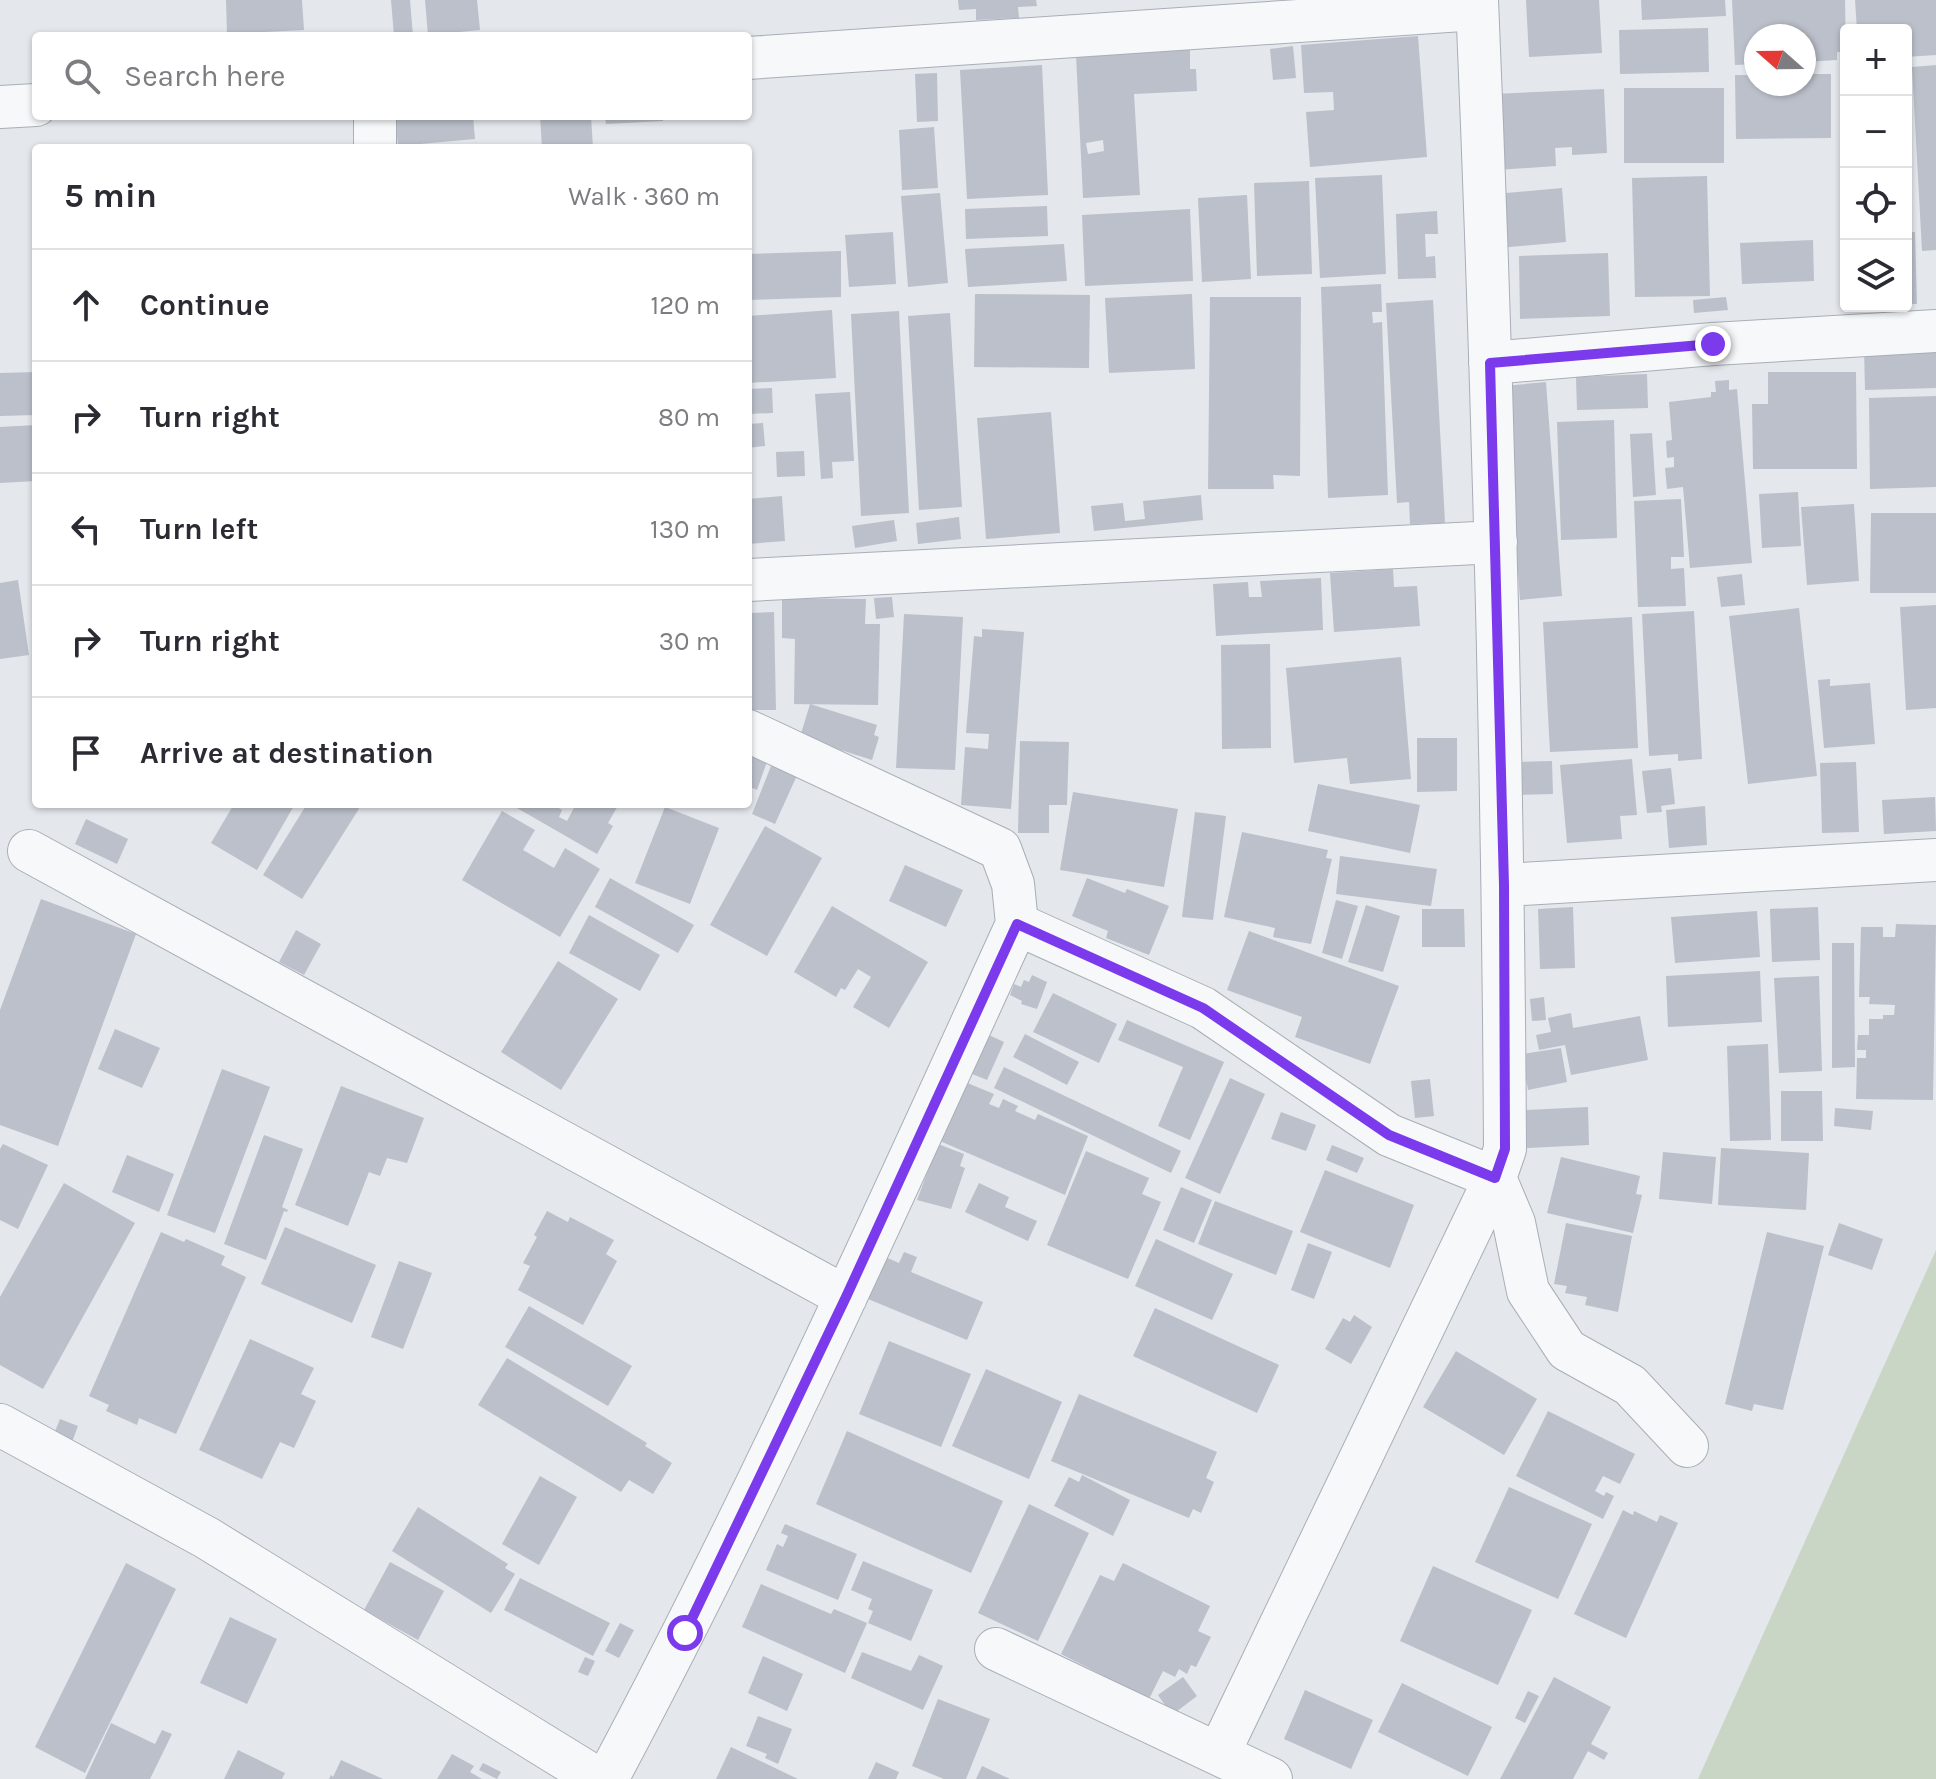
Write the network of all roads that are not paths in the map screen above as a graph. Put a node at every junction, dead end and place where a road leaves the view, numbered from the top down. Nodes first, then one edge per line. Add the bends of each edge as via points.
1 (1477, 4) edge
2 (752, 58) edge
3 (32, 105) edge
4 (0, 107) edge
5 (375, 120) edge
6 (375, 144) edge
7 (1936, 331) edge
8 (1490, 363) junction
9 (1496, 542) junction
10 (752, 580) edge
11 (752, 733) edge
12 (29, 851) dead end
13 (1936, 860) edge
14 (1504, 885) junction
15 (1017, 924) junction
16 (1495, 1178) junction
17 (846, 1297) junction
18 (0, 1425) edge
19 (1687, 1446) dead end
20 (996, 1649) dead end
21 (1219, 1753) junction
22 (598, 1779) edge
23 (607, 1779) edge
24 (1271, 1779) edge

1 - 2 street
1 - 8 street
3 - 4 street
5 - 6 street
7 - 8 street
8 - 9 street
9 - 10 street
9 - 14 street
11 - 15 street via 1000,849 1013,884
12 - 17 street
13 - 14 street
14 - 16 street via 1505,1149
15 - 16 street via 1203,1008 1389,1135
15 - 17 street
16 - 19 street via 1514,1223 1528,1291 1567,1350 1630,1385
16 - 21 street
17 - 23 street via 685,1633
18 - 22 street via 207,1538
20 - 21 street
21 - 24 street

